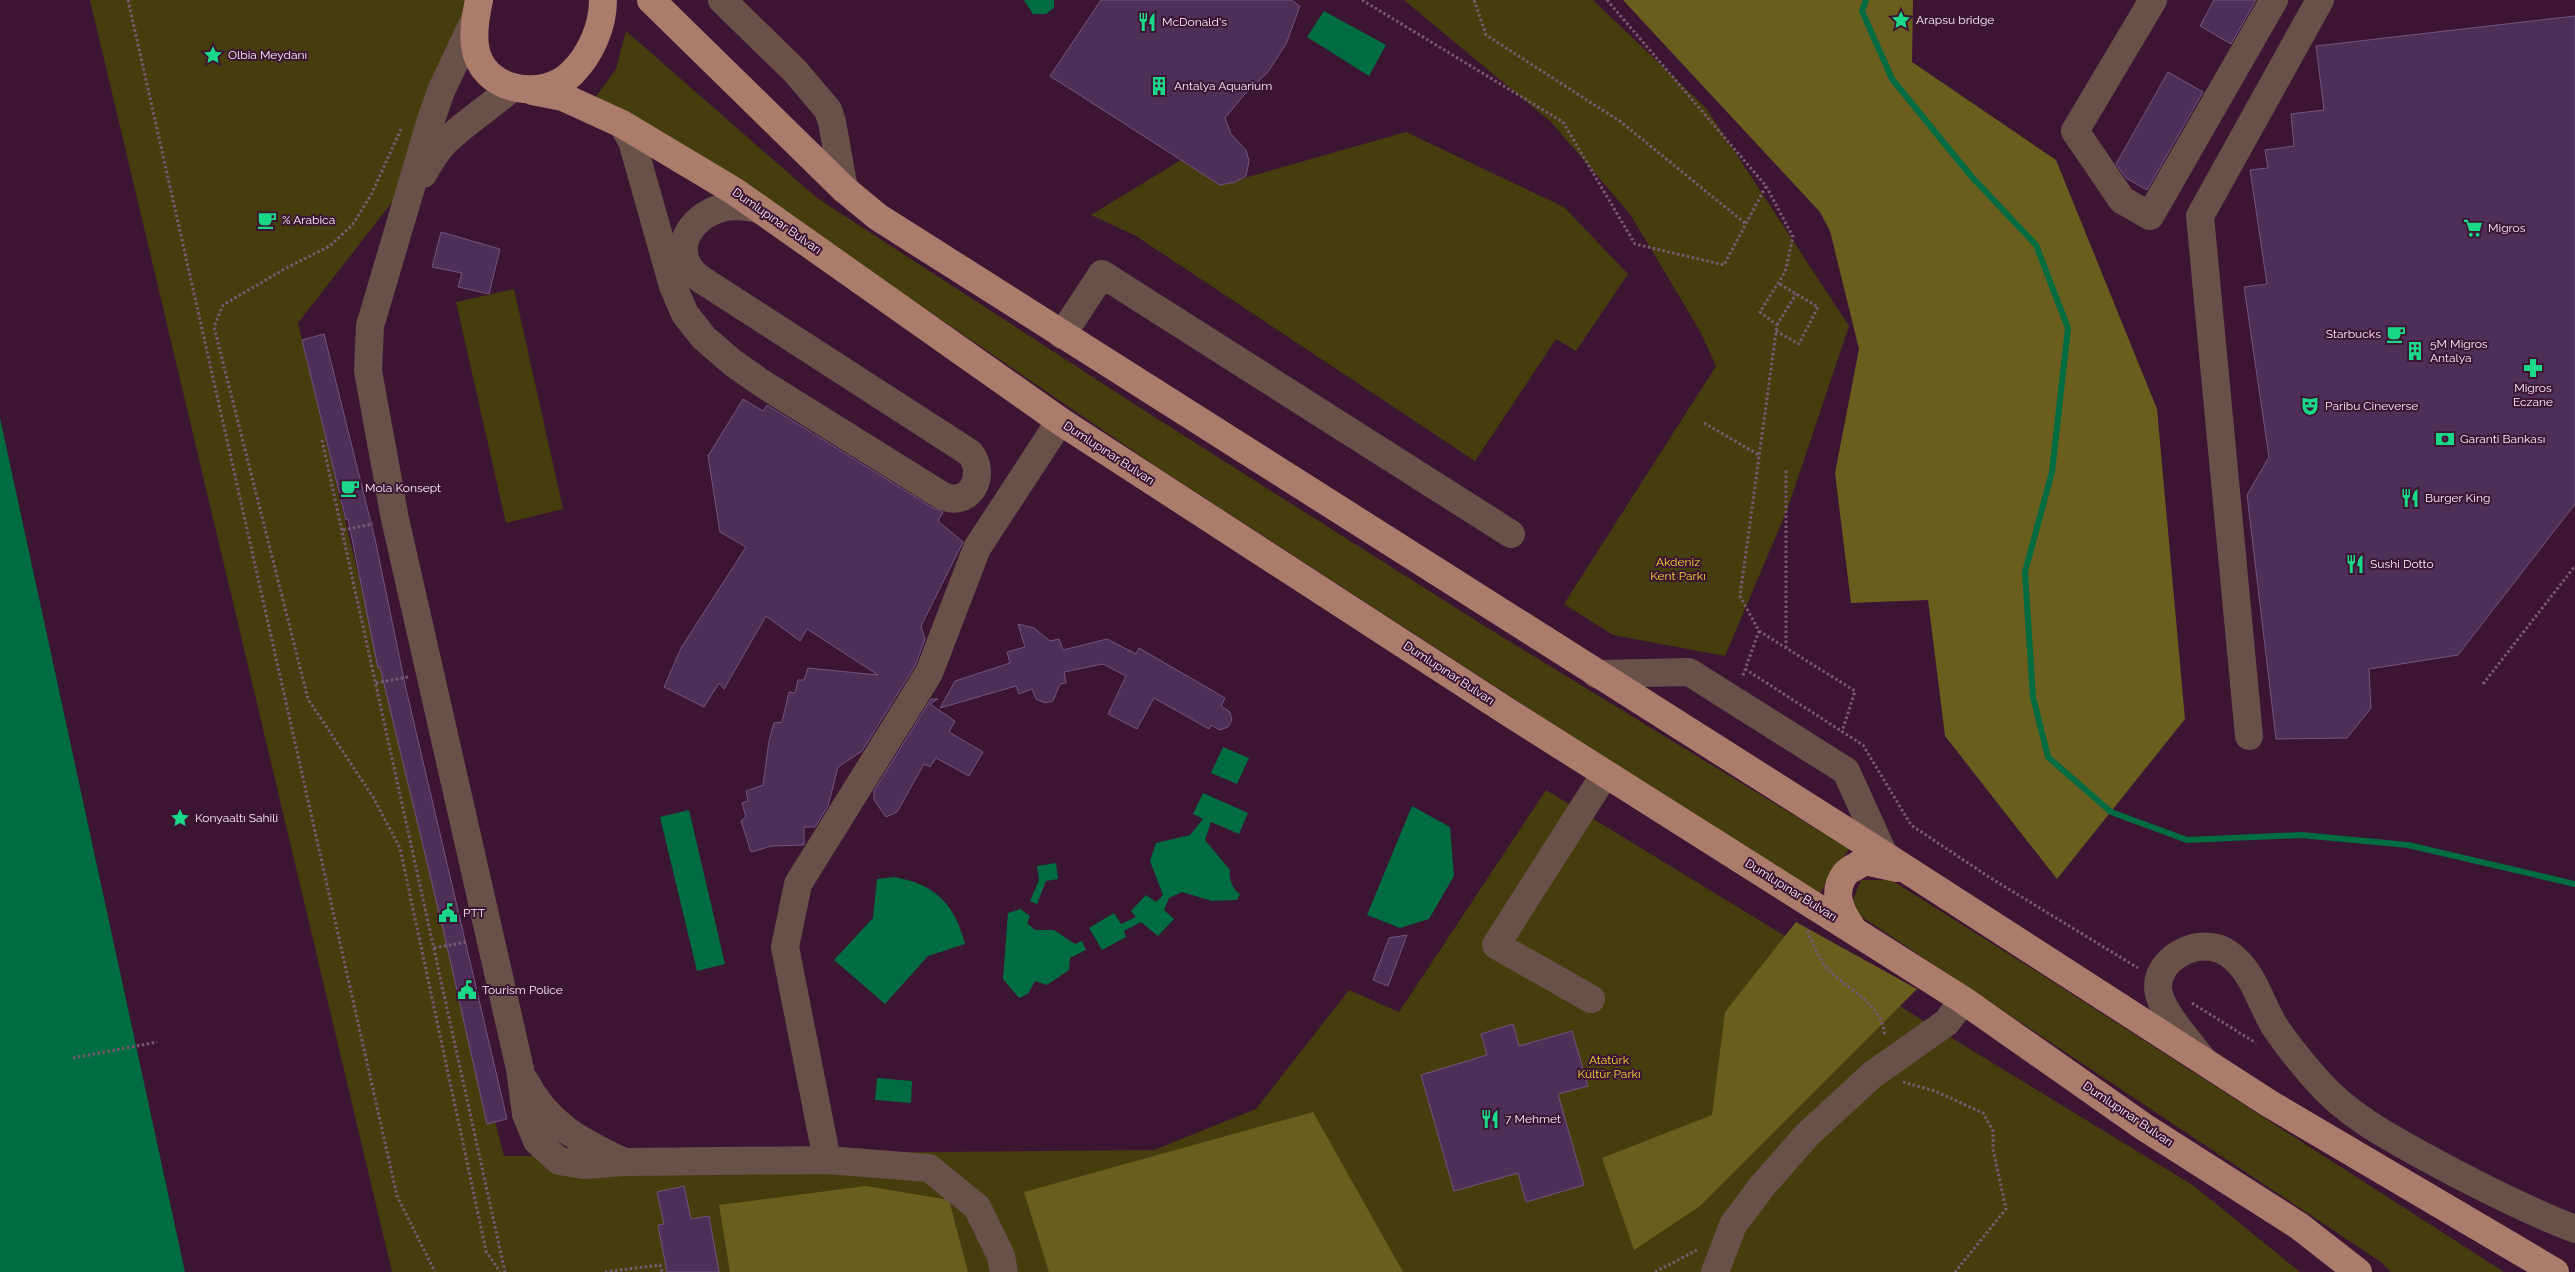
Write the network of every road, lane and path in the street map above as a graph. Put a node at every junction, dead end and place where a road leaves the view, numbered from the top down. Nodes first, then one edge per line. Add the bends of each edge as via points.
1 (128, 0) edge
2 (603, 0) edge
3 (652, 0) edge
4 (722, 0) edge
5 (1362, 0) edge
6 (1474, 0) edge
7 (1607, 0) edge
8 (2153, 0) edge
9 (2274, 0) edge
10 (2320, 0) edge
11 (477, 10) edge
12 (523, 89) junction
13 (405, 124) dead end
14 (622, 124) junction
15 (1766, 186) junction
16 (412, 189) junction
17 (844, 189) junction
18 (760, 209) junction
19 (1746, 224) junction
20 (1778, 282) junction
21 (1796, 294) junction
22 (1777, 325) junction
23 (1776, 331) junction
24 (1062, 335) junction
25 (1060, 421) junction
26 (1704, 423) dead end
27 (322, 440) dead end
28 (1759, 455) junction
29 (1786, 469) dead end
30 (1511, 534) dead end
31 (2575, 566) edge
32 (1759, 631) junction
33 (1786, 648) junction
34 (430, 672) junction
35 (1596, 674) junction
36 (376, 683) junction
37 (2483, 684) dead end
38 (1733, 700) junction
39 (1842, 732) dead end
40 (2249, 736) dead end
41 (1606, 774) junction
42 (1893, 862) junction
43 (1852, 928) junction
44 (490, 937) junction
45 (434, 948) junction
46 (1591, 1000) dead end
47 (1963, 1000) junction
48 (157, 1042) dead end
49 (73, 1058) dead end
50 (2206, 1063) junction
51 (1872, 1075) junction
52 (827, 1160) junction
53 (2575, 1229) edge
54 (2544, 1268) edge
55 (435, 1272) edge
56 (500, 1272) edge
57 (505, 1272) edge
58 (605, 1272) edge
59 (662, 1272) edge
60 (1004, 1272) edge
61 (1715, 1272) edge
62 (1955, 1272) edge
63 (2358, 1272) edge
64 (2562, 1272) edge

1 - 55 path via 396,1196
2 - 12 main road via 597,36 580,64 557,83
3 - 17 main road
4 - 17 street via 795,71 828,110
5 - 19 path via 1564,122 1635,244 1724,265
6 - 19 path via 1486,35 1621,122
7 - 15 path
8 - 9 street via 2075,131 2122,200 2150,216
10 - 40 street via 2200,216
11 - 12 main road, Dumlupınar Bulvarı via 475,47 482,65 496,81
11 - 16 street via 439,99
12 - 14 main road, Dumlupınar Bulvarı via 563,97
12 - 16 street via 466,124 442,146
13 - 56 path via 353,224 330,246 223,305 214,326 308,699 373,798 400,848 486,1252
14 - 18 main road, Dumlupınar Bulvarı
14 - 18 street via 632,141 674,286 685,314 704,338 763,384 941,494 960,499 968,493 977,476 977,466 970,453 690,270 683,252 685,237 696,223 723,208
15 - 19 path
15 - 20 path via 1793,237 1785,272
16 - 34 street via 369,330 368,371
17 - 24 main road via 878,217
18 - 25 main road, Dumlupınar Bulvarı
20 - 21 path
20 - 22 path via 1760,312
21 - 22 path
21 - 23 path via 1818,307 1799,344
22 - 23 path
23 - 28 path
24 - 30 street via 1102,274
24 - 35 main road
25 - 41 main road, Dumlupınar Bulvarı
25 - 52 street via 977,548 929,673 798,884 785,947
26 - 28 path
27 - 36 path
28 - 32 path via 1740,596
29 - 33 path
31 - 37 path
32 - 33 path
32 - 38 path
33 - 39 path via 1855,691
34 - 36 path
34 - 44 street
35 - 38 street via 1689,672
35 - 42 main road
36 - 45 path
38 - 42 street via 1846,771
41 - 43 main road, Dumlupınar Bulvarı
41 - 46 street via 1496,945
42 - 43 main road via 1864,861 1845,874 1838,894 1840,911
42 - 50 main road
43 - 47 main road, Dumlupınar Bulvarı
44 - 45 path
44 - 52 street via 520,1069 535,1101 578,1140 624,1162
45 - 57 path
47 - 51 street via 1947,1022
47 - 63 main road, Dumlupınar Bulvarı via 2144,1127 2299,1226
48 - 49 path
50 - 53 street via 2174,1022 2159,996 2158,981 2177,956 2202,945 2228,954 2241,966 2275,1026 2316,1080 2365,1122 2505,1199
50 - 54 main road
51 - 61 street via 1806,1135 1764,1185 1733,1226
51 - 62 path via 1935,1091 1983,1113 1993,1131 1993,1148 2006,1209
52 - 60 street via 929,1168 977,1207 1001,1256
54 - 64 main road
58 - 59 path via 660,1265

